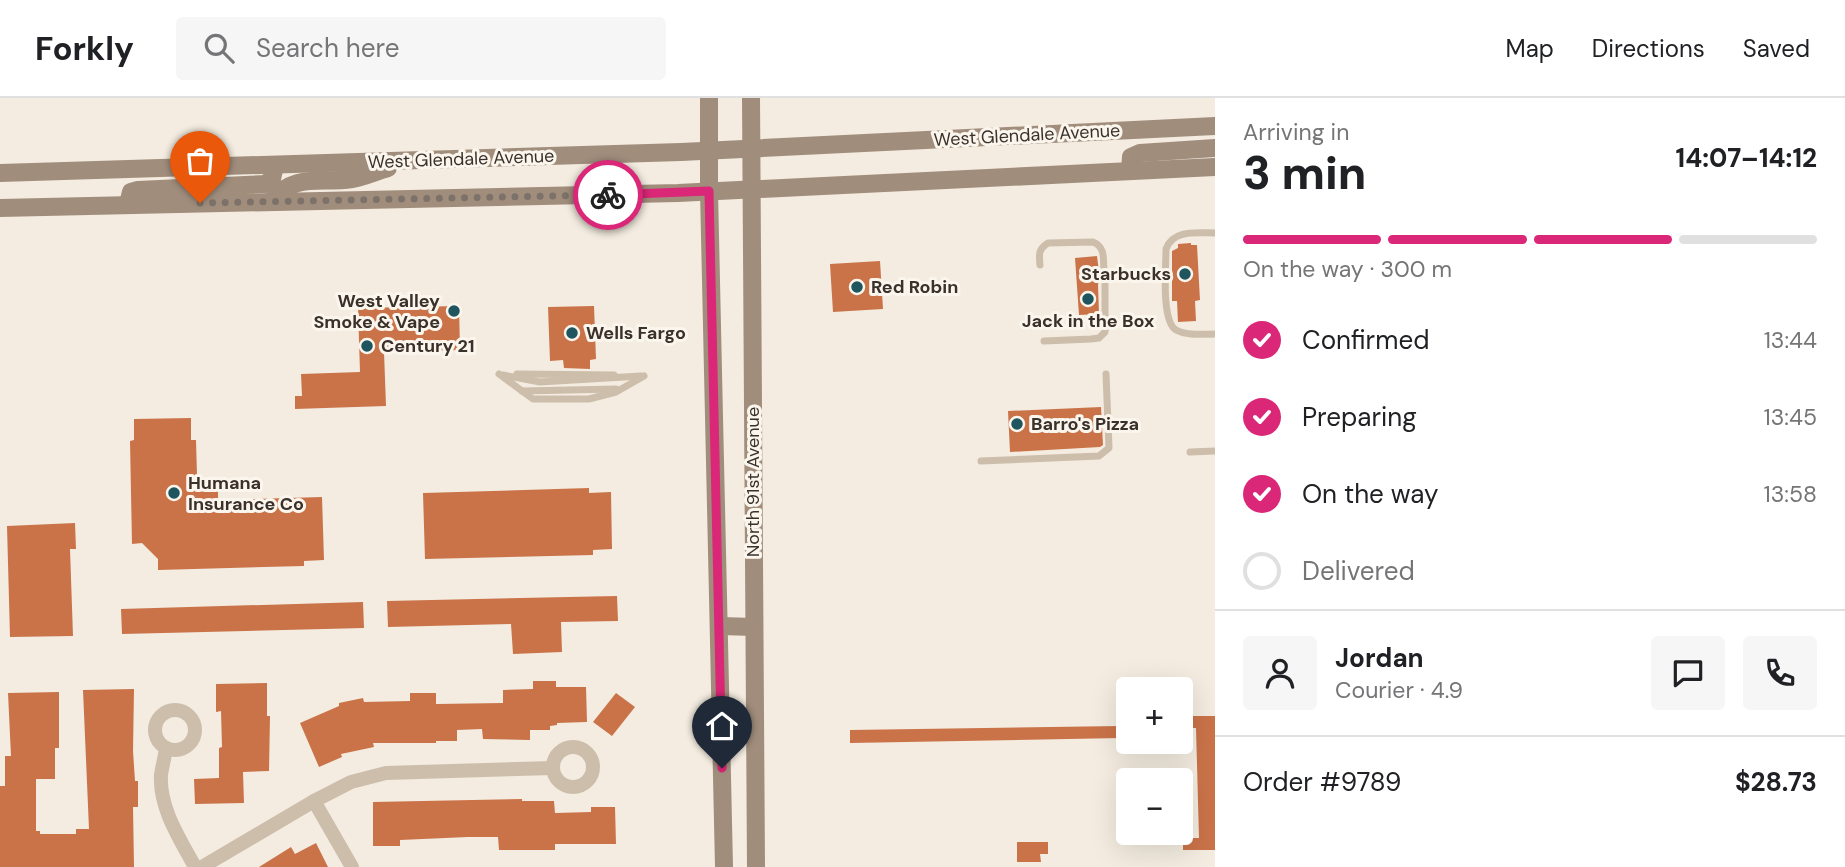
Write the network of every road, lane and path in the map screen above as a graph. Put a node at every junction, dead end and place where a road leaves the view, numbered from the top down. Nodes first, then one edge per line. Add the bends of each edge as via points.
1 (709, 98) edge
2 (751, 98) edge
3 (1215, 126) edge
4 (752, 148) junction
5 (1215, 148) edge
6 (709, 150) junction
7 (410, 161) junction
8 (275, 165) junction
9 (1215, 167) edge
10 (1130, 171) junction
11 (0, 173) edge
12 (752, 190) junction
13 (709, 191) junction
14 (271, 201) junction
15 (128, 204) junction
16 (0, 208) edge
17 (1215, 233) edge
18 (1040, 265) dead end
19 (1104, 272) dead end
20 (1105, 283) dead end
21 (1215, 334) edge
22 (1044, 341) dead end
23 (1106, 374) dead end
24 (622, 388) joint
25 (1215, 451) edge
26 (1190, 452) dead end
27 (981, 461) dead end
28 (720, 626) junction
29 (754, 627) junction
30 (166, 748) dead end
31 (553, 768) dead end
32 (314, 801) junction
33 (195, 867) edge
34 (202, 867) edge
35 (352, 867) edge
36 (724, 867) edge
37 (756, 867) edge

1 - 6 main road, North 91st Avenue
2 - 4 main road, North 91st Avenue
3 - 4 main road, West Glendale Avenue
4 - 6 main road, West Glendale Avenue
4 - 12 main road, North 91st Avenue
5 - 10 main road via 1140,153 1131,157
6 - 7 main road, West Glendale Avenue
6 - 13 main road, North 91st Avenue
7 - 8 main road, West Glendale Avenue
7 - 14 main road via 353,179 296,182
8 - 11 main road, West Glendale Avenue
8 - 15 main road via 272,179 265,184 138,190 131,192
9 - 10 main road
10 - 12 main road
12 - 13 main road
12 - 29 main road, North 91st Avenue
13 - 14 main road
13 - 28 main road, North 91st Avenue
14 - 15 main road
15 - 16 main road
17 - 21 lane via 1175,236 1168,242 1166,311 1169,324 1177,330
18 - 19 lane via 1039,253 1048,243 1093,242 1103,250
20 - 22 lane via 1105,332 1099,338
23 - 27 lane via 1108,448 1099,456
24 - 24 lane via 643,376 540,382 499,374 533,400 589,399
25 - 26 lane
28 - 29 main road
28 - 36 main road, North 91st Avenue
29 - 37 main road, North 91st Avenue
30 - 33 street via 163,798
31 - 32 street via 386,773 351,782
32 - 34 street
32 - 35 street

